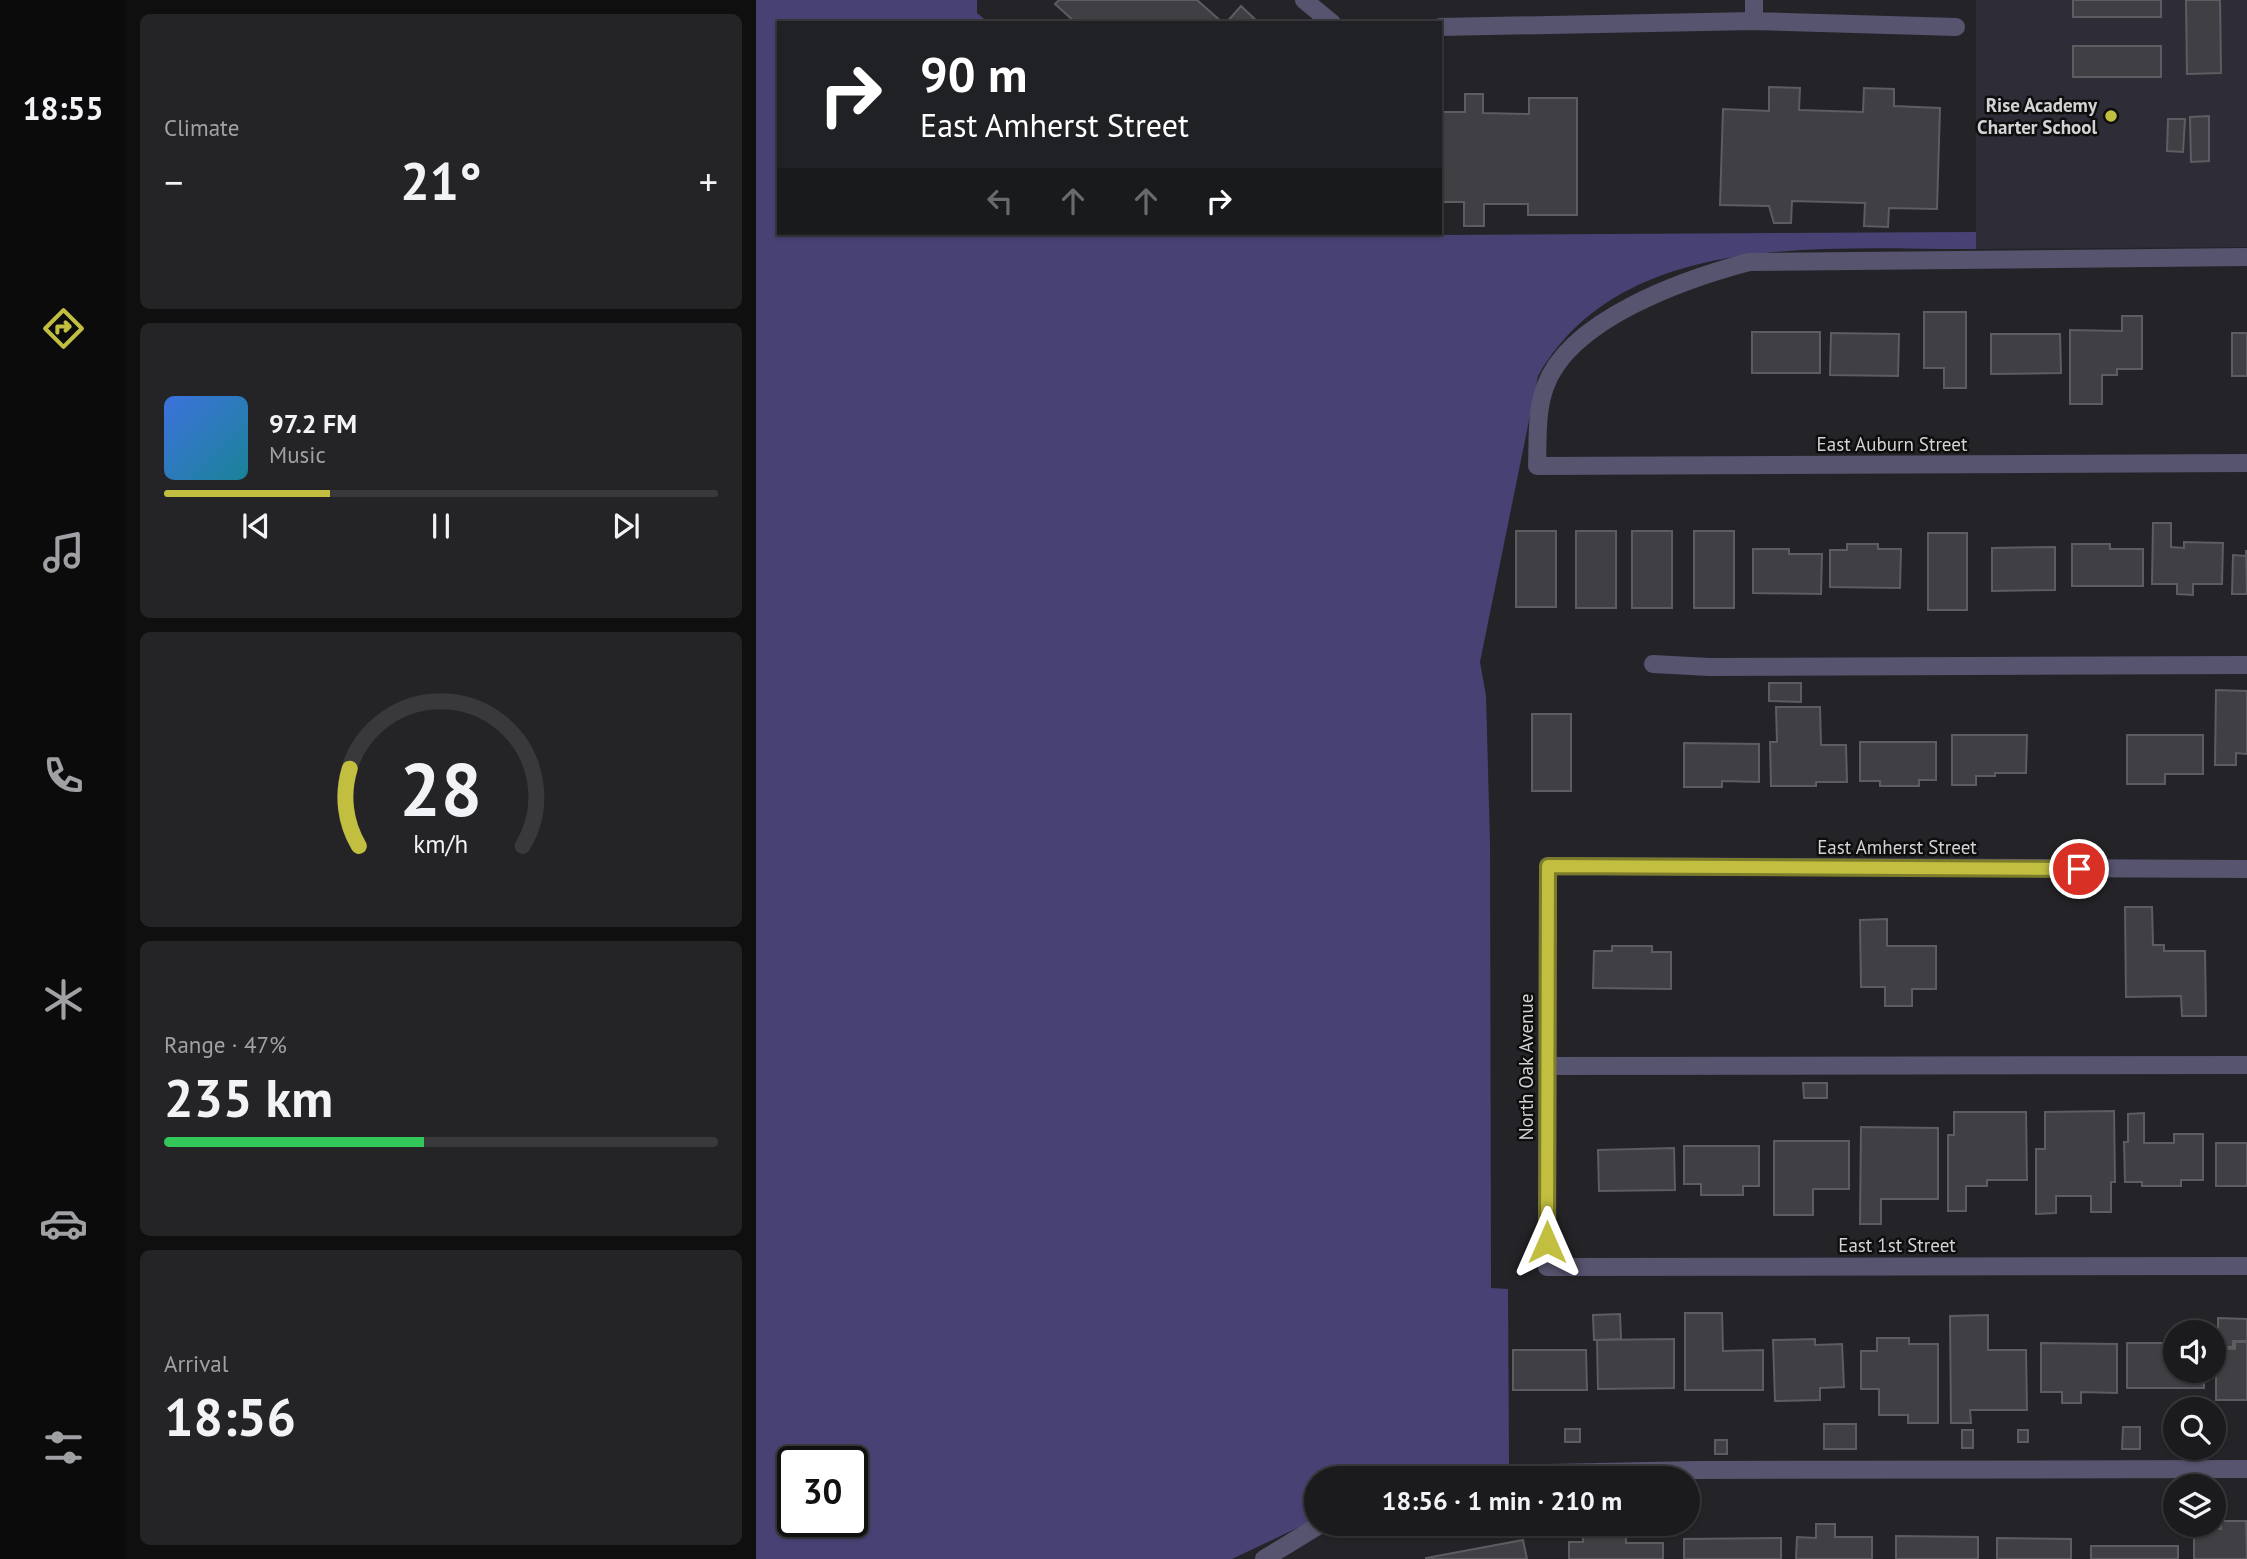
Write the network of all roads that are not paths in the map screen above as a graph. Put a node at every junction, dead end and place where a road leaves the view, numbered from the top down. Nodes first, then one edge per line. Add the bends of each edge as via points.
1 (1304, 0) edge
2 (1754, 0) edge
3 (1754, 20) junction
4 (1330, 21) edge
5 (1442, 27) edge
6 (1956, 27) dead end
7 (2247, 257) edge
8 (2247, 463) edge
9 (1653, 664) dead end
10 (2247, 665) edge
11 (1548, 866) joint
12 (2247, 869) edge
13 (2247, 1065) edge
14 (1547, 1066) junction
15 (2247, 1266) edge
16 (1547, 1267) joint
17 (2247, 1469) edge
18 (1700, 1470) edge
19 (1304, 1534) edge
20 (1264, 1559) edge

1 - 4 street
2 - 3 street
3 - 5 street
3 - 6 street
7 - 8 street, East Auburn Street via 1749,262 1711,272 1637,302 1586,334 1561,359 1545,385 1538,415 1537,466
9 - 10 street
11 - 12 street, East Amherst Street
11 - 14 street, North Oak Avenue
13 - 14 street
14 - 16 street, North Oak Avenue
15 - 16 street, East 1st Street
17 - 18 street
19 - 20 street

